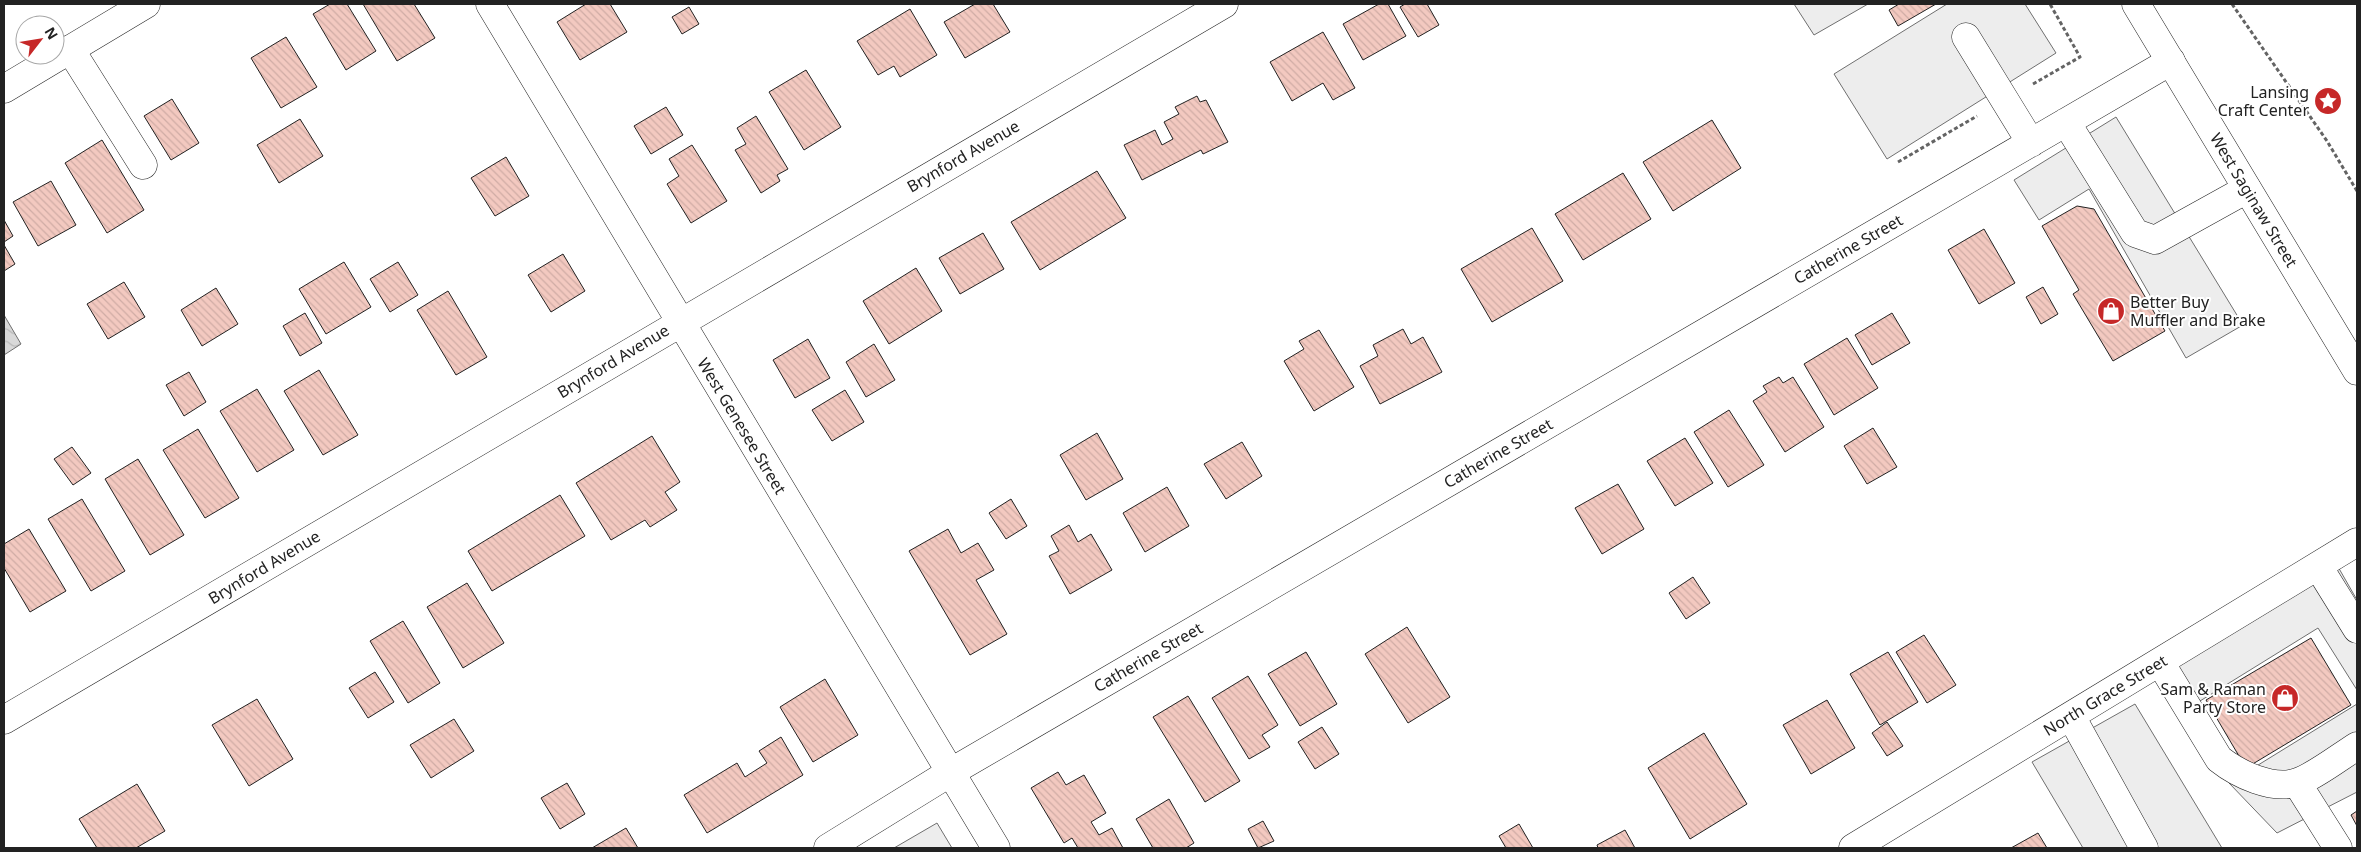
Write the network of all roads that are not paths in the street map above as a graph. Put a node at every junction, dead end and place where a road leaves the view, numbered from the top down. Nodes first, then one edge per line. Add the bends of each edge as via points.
1 (146, 4) edge
2 (490, 4) edge
3 (1224, 4) edge
4 (2136, 4) edge
5 (1966, 37) dead end
6 (70, 49) junction
7 (2171, 61) junction
8 (4, 89) edge
9 (2066, 122) junction
10 (2031, 143) junction
11 (143, 165) dead end
12 (2247, 189) junction
13 (680, 322) junction
14 (2357, 371) edge
15 (2357, 542) edge
16 (2318, 566) junction
17 (2357, 628) edge
18 (2160, 662) junction
19 (2071, 716) junction
20 (4, 720) edge
21 (2357, 746) edge
22 (951, 772) junction
23 (2297, 783) junction
24 (828, 848) edge
25 (996, 848) edge
26 (1853, 848) edge
27 (2144, 848) edge
28 (2338, 848) edge

1 - 6 street
2 - 13 street, West Genesee Street
3 - 13 street, Brynford Avenue
4 - 7 street, West Saginaw Street
5 - 10 street
6 - 8 street
6 - 11 street
7 - 9 street, Catherine Street
7 - 12 street, West Saginaw Street
9 - 10 street, Catherine Street
9 - 12 street via 2135,233 2156,240
10 - 22 street, Catherine Street
12 - 14 street, West Saginaw Street
13 - 20 street, Brynford Avenue
13 - 22 street, West Genesee Street
15 - 16 street, North Grace Street
16 - 17 street
16 - 18 street, North Grace Street
18 - 19 street, North Grace Street
18 - 23 street via 2218,760 2232,770 2258,780 2274,784
19 - 26 street, North Grace Street
19 - 27 street
21 - 23 street
22 - 24 street, Catherine Street
22 - 25 street, West Genesee Street
23 - 28 street

